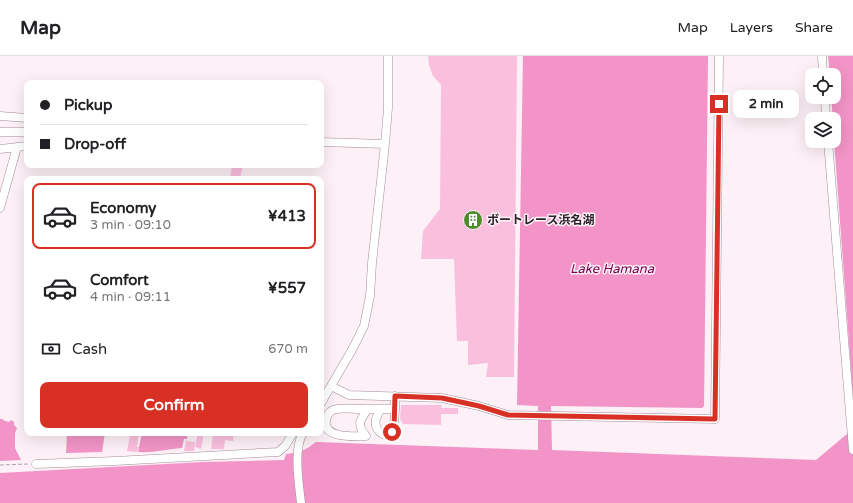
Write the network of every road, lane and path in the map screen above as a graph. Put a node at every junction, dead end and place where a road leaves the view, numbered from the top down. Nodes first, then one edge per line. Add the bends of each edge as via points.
1 (388, 56) edge
2 (720, 56) edge
3 (822, 56) edge
4 (823, 68) edge
5 (0, 116) edge
6 (24, 118) edge
7 (0, 132) edge
8 (24, 132) edge
9 (324, 142) edge
10 (386, 144) junction
11 (24, 146) edge
12 (17, 147) junction
13 (829, 148) edge
14 (0, 149) edge
15 (0, 208) edge
16 (331, 386) junction
17 (395, 396) junction
18 (324, 399) edge
19 (368, 409) junction
20 (381, 409) junction
21 (395, 409) junction
22 (384, 435) junction
23 (291, 436) edge
24 (302, 436) edge
25 (366, 436) junction
26 (853, 450) edge
27 (36, 464) joint
28 (0, 465) edge
29 (300, 503) edge

1 - 10 street
2 - 17 street via 715,419 508,415 442,398
3 - 4 street
5 - 6 street
7 - 8 street
9 - 10 street
10 - 16 street via 370,296 364,326
11 - 12 street
12 - 14 street
12 - 15 street
13 - 26 street
16 - 17 street via 349,395
16 - 18 street
17 - 21 street
19 - 20 street
19 - 25 street via 360,421 362,432
19 - 25 street via 334,409 328,414 326,422 326,426 336,434
20 - 21 street
20 - 22 street via 376,426
21 - 22 street via 394,428 388,435
22 - 25 street
23 - 27 street via 278,452
24 - 29 street via 298,455
27 - 28 path

